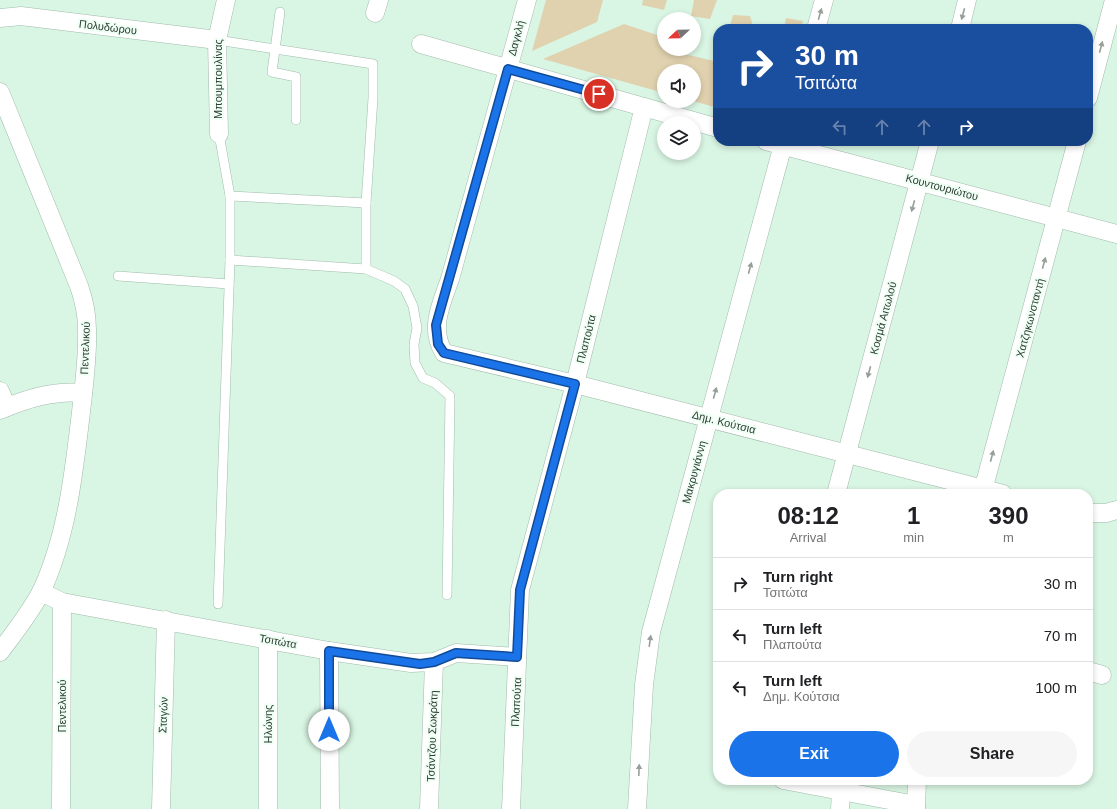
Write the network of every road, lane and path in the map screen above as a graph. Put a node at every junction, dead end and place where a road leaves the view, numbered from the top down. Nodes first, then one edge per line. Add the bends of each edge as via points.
1 (226, 0) edge
2 (527, 0) edge
3 (824, 0) edge
4 (967, 0) edge
5 (1114, 0) edge
6 (280, 12) dead end
7 (0, 18) edge
8 (817, 24) edge
9 (961, 24) edge
10 (217, 40) junction
11 (421, 44) dead end
12 (274, 50) junction
13 (508, 69) junction
14 (1093, 79) edge
15 (0, 92) edge
16 (644, 107) junction
17 (296, 120) dead end
18 (713, 127) edge
19 (219, 134) joint
20 (777, 146) edge
21 (792, 146) edge
22 (929, 146) edge
23 (1076, 146) edge
24 (920, 182) junction
25 (230, 196) junction
26 (366, 204) junction
27 (1057, 218) junction
28 (1117, 234) edge
29 (230, 260) junction
30 (366, 269) junction
31 (118, 276) dead end
32 (229, 284) junction
33 (444, 353) joint
34 (575, 384) junction
35 (0, 391) edge
36 (83, 393) junction
37 (4, 409) edge
38 (709, 418) junction
39 (847, 454) junction
40 (837, 489) edge
41 (971, 489) edge
42 (983, 489) edge
43 (1115, 511) edge
44 (1093, 513) edge
45 (41, 592) junction
46 (447, 595) dead end
47 (62, 602) junction
48 (218, 604) dead end
49 (166, 620) junction
50 (268, 640) junction
51 (329, 651) junction
52 (0, 652) edge
53 (517, 657) junction
54 (434, 662) junction
55 (797, 785) edge
56 (917, 785) edge
57 (840, 800) edge
58 (916, 807) edge
59 (61, 809) edge
60 (161, 809) edge
61 (268, 809) edge
62 (330, 809) edge
63 (429, 809) edge
64 (511, 809) edge
65 (637, 809) edge

1 - 10 street, Μπουμπουλίνας
2 - 13 street, Δαγκλή
8 -> 3 street
4 -> 9 street
14 -> 5 street
6 - 12 lane
7 - 10 street, Πολυδώρου via 21,16
10 - 12 lane
10 - 19 street, Μπουμπουλίνας
11 - 13 street
12 - 17 lane via 272,72 296,77
12 - 26 lane via 373,64
13 - 16 street
13 - 33 street, Δαγκλή via 438,314 436,334 438,344
15 - 36 street, Πεντελικού via 83,298 87,330
16 - 18 street
16 - 34 street, Πλαπούτα
19 - 25 lane
38 -> 20 street, Μακρυγιάννη
21 - 24 street, Κουντουριώτου
22 - 24 street, Κοσμά Αιτωλού
23 - 27 street, Χατζηκωνσταντή
24 - 27 street, Κουντουριώτου
24 -> 39 street, Κοσμά Αιτωλού
25 - 26 lane
25 - 29 lane
26 - 30 lane
27 - 28 street, Κουντουριώτου
42 -> 27 street, Χατζηκωνσταντή
29 - 30 lane
29 - 32 lane
30 - 46 lane via 394,281 405,289 413,306 417,328 414,344 415,363 423,378 435,383 450,396
31 - 32 lane
32 - 48 lane
33 - 34 street, Δημ. Κούτσια
34 - 38 street, Δημ. Κούτσια
34 - 53 street, Πλαπούτα via 520,590
35 - 37 street
36 - 37 street via 53,393
36 - 45 street, Πεντελικού via 65,512 58,543
38 - 39 street, Δημ. Κούτσια
65 -> 38 street, Μακρυγιάννη via 644,685 651,632
39 - 40 street, Κοσμά Αιτωλού
39 - 41 street, Δημ. Κούτσια
43 - 44 street
45 - 47 street, Τσιτώτα
45 - 52 street, Πεντελικού
47 - 49 street, Τσιτώτα
47 - 59 street, Πεντελικού
49 - 50 street, Τσιτώτα
49 - 60 street, Σταγών
50 - 51 street, Τσιτώτα
50 - 61 street, Ηλώνης
51 - 54 street, Τσιτώτα via 411,664
51 - 62 street
53 - 54 street, Τσιτώτα via 456,653
53 - 64 street, Πλαπούτα
54 - 63 street, Τσάντζου Σωκράτη
55 - 57 street
56 - 58 street
57 - 58 street

